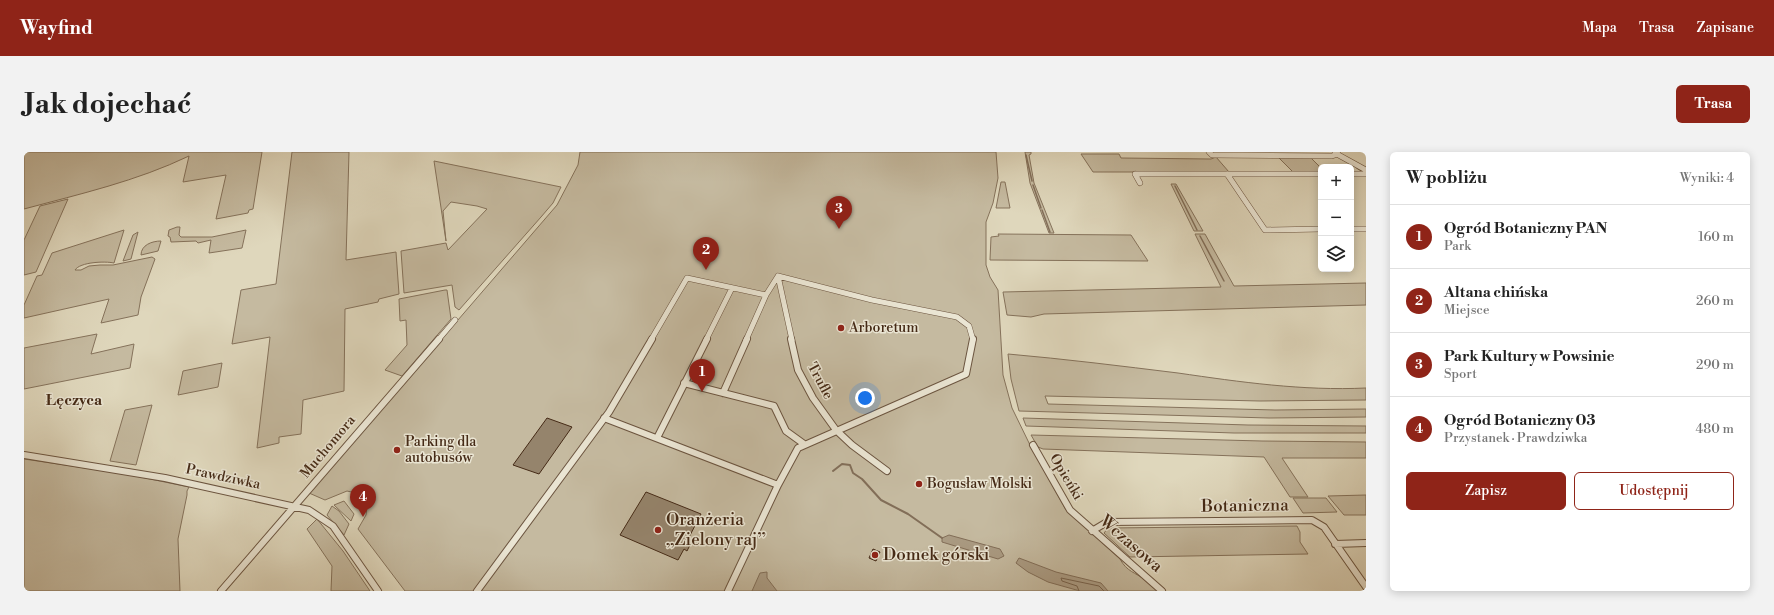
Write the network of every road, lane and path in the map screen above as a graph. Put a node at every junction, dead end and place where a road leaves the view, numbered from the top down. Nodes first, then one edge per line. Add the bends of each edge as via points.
1 (1208, 152) edge
2 (1335, 154) edge
3 (1366, 173) edge
4 (1227, 174) junction
5 (1318, 174) edge
6 (1354, 174) edge
7 (1140, 183) dead end
8 (1318, 229) edge
9 (1354, 229) edge
10 (1366, 229) edge
11 (778, 276) junction
12 (732, 288) junction
13 (766, 295) junction
14 (455, 320) dead end
15 (684, 383) junction
16 (723, 393) junction
17 (604, 418) junction
18 (836, 430) junction
19 (657, 438) junction
20 (804, 444) junction
21 (1033, 445) dead end
22 (24, 455) edge
23 (887, 471) dead end
24 (778, 485) junction
25 (294, 505) junction
26 (1081, 520) joint
27 (1092, 530) junction
28 (1366, 543) edge
29 (1335, 544) junction
30 (1366, 587) edge
31 (221, 591) edge
32 (378, 591) edge
33 (477, 591) edge
34 (728, 591) edge
35 (1162, 591) edge

1 - 2 street via 1212,155
2 - 3 street
3 - 6 street
4 - 5 street
4 - 7 street via 1135,174
4 - 8 street via 1266,230
9 - 10 street
11 - 13 street
11 - 18 street, Trufle via 798,370 813,398
11 - 18 street via 873,302 955,317 971,328 973,346 966,374
12 - 13 street
12 - 15 street
12 - 17 street via 687,278
13 - 16 street
14 - 25 street, Muchomora
15 - 16 street
15 - 19 street
16 - 20 street via 774,406 786,431
17 - 19 street
17 - 33 street
18 - 20 street
18 - 23 street, Trufle
19 - 24 street
20 - 24 street via 794,454
21 - 26 street, Opieńki via 1067,506
22 - 25 street, Prawdziwka via 165,478
24 - 34 street
25 - 31 street, Muchomora
25 - 32 street, Prawdziwka via 315,513 333,526
26 - 27 street, Wczasowa
27 - 29 street, Botaniczna via 1107,522 1312,520 1324,527
27 - 35 street, Wczasowa
28 - 29 street
29 - 30 street, Botaniczna

